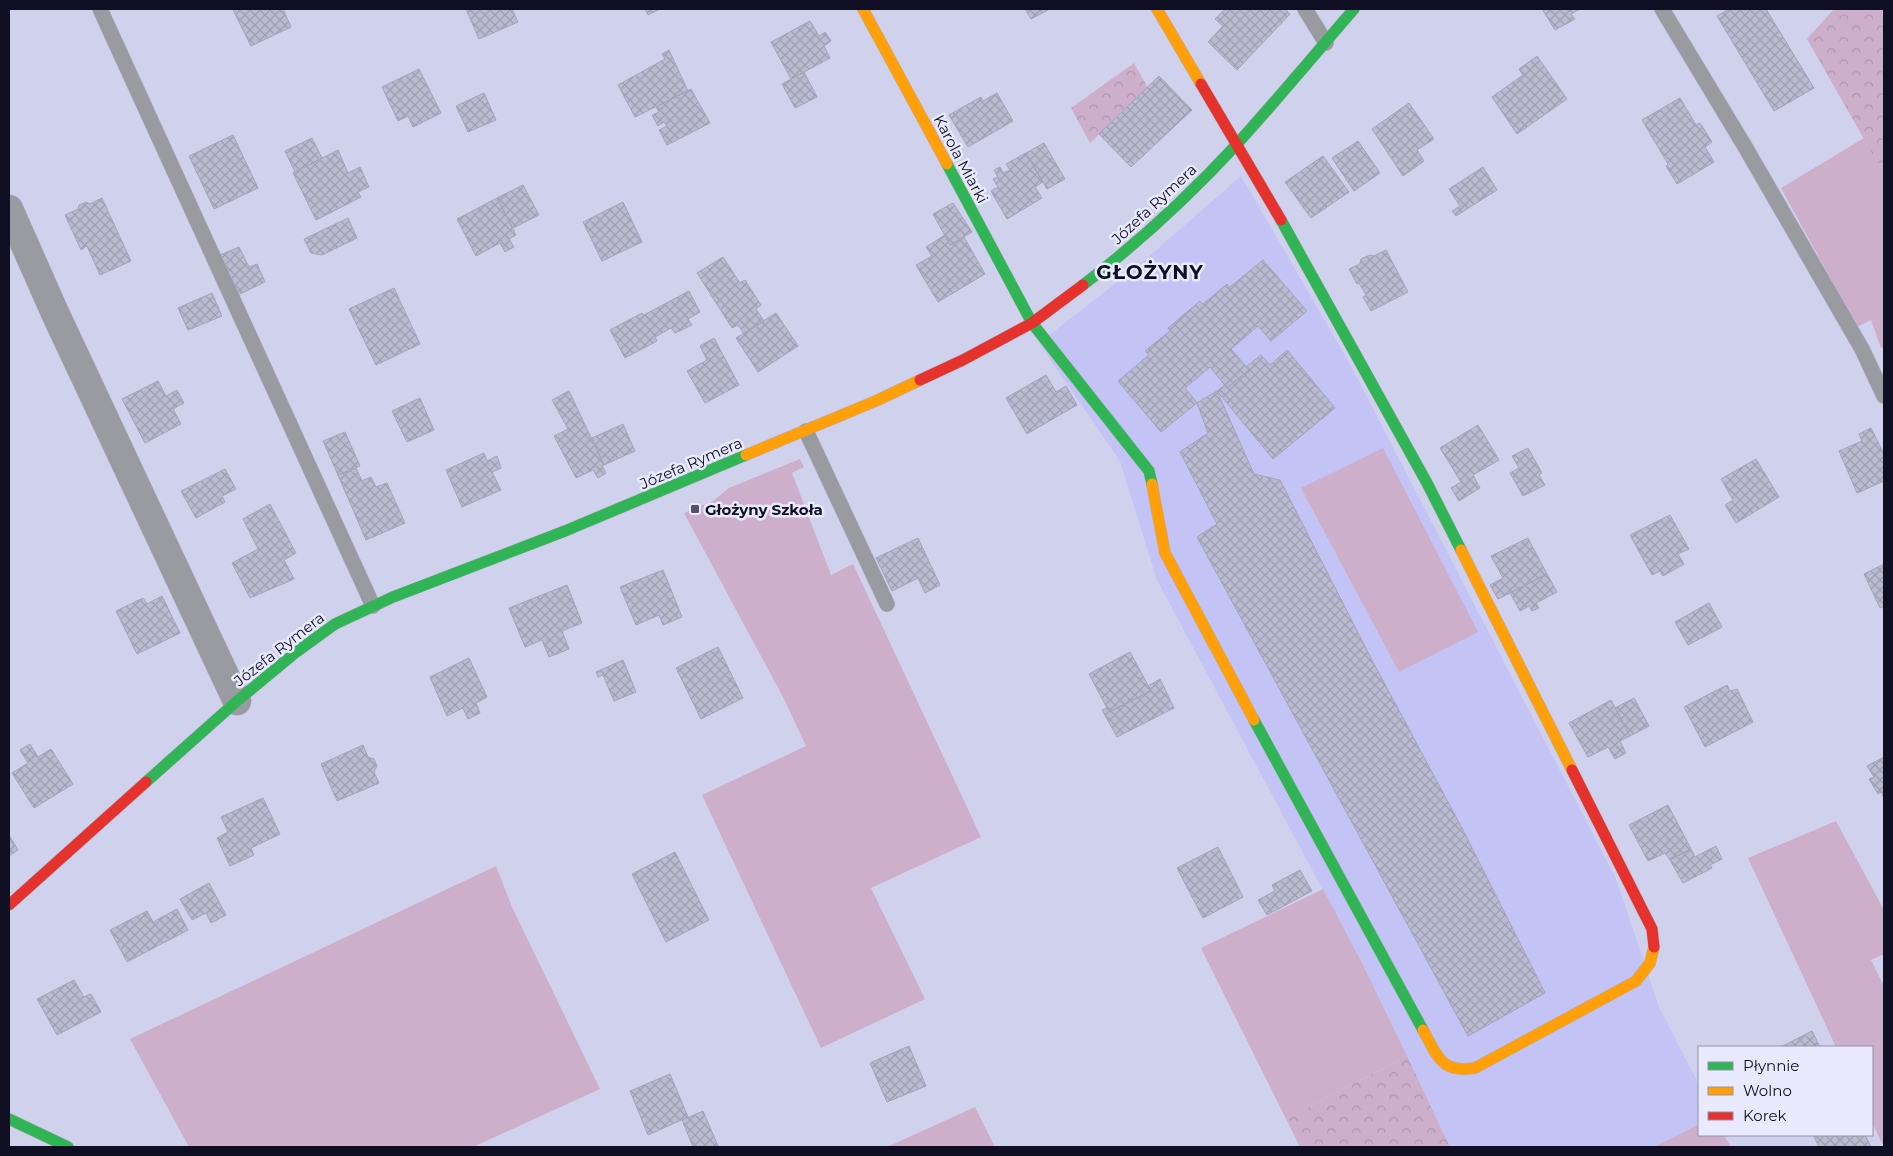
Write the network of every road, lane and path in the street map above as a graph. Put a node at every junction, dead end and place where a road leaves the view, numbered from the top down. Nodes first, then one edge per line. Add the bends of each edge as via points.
1 (100, 9) edge
2 (863, 9) edge
3 (1157, 9) edge
4 (1305, 9) edge
5 (1354, 9) edge
6 (1662, 9) edge
7 (1326, 42) junction
8 (1236, 144) junction
9 (9, 208) edge
10 (1032, 323) junction
11 (1884, 396) edge
12 (806, 431) junction
13 (887, 604) dead end
14 (373, 606) junction
15 (237, 701) junction
16 (9, 905) edge
17 (20, 1131) edge
18 (68, 1147) edge

1 - 14 lane
2 - 10 street, Karola Miarki
3 - 8 street, Karola Miarki
4 - 7 lane
5 - 7 street, Józefa Rymera
6 - 11 lane via 1862,348
7 - 8 street, Józefa Rymera
8 - 10 street, Józefa Rymera via 1139,241
8 - 10 street, Karola Miarki via 1293,240 1427,483 1652,929 1655,944 1652,958 1636,981 1475,1068 1451,1068 1441,1062 1165,553 1149,471
9 - 15 street
10 - 12 street, Józefa Rymera via 956,364
12 - 13 lane
12 - 14 street, Józefa Rymera
14 - 15 street, Józefa Rymera via 335,624
15 - 16 street, Józefa Rymera
17 - 18 street

